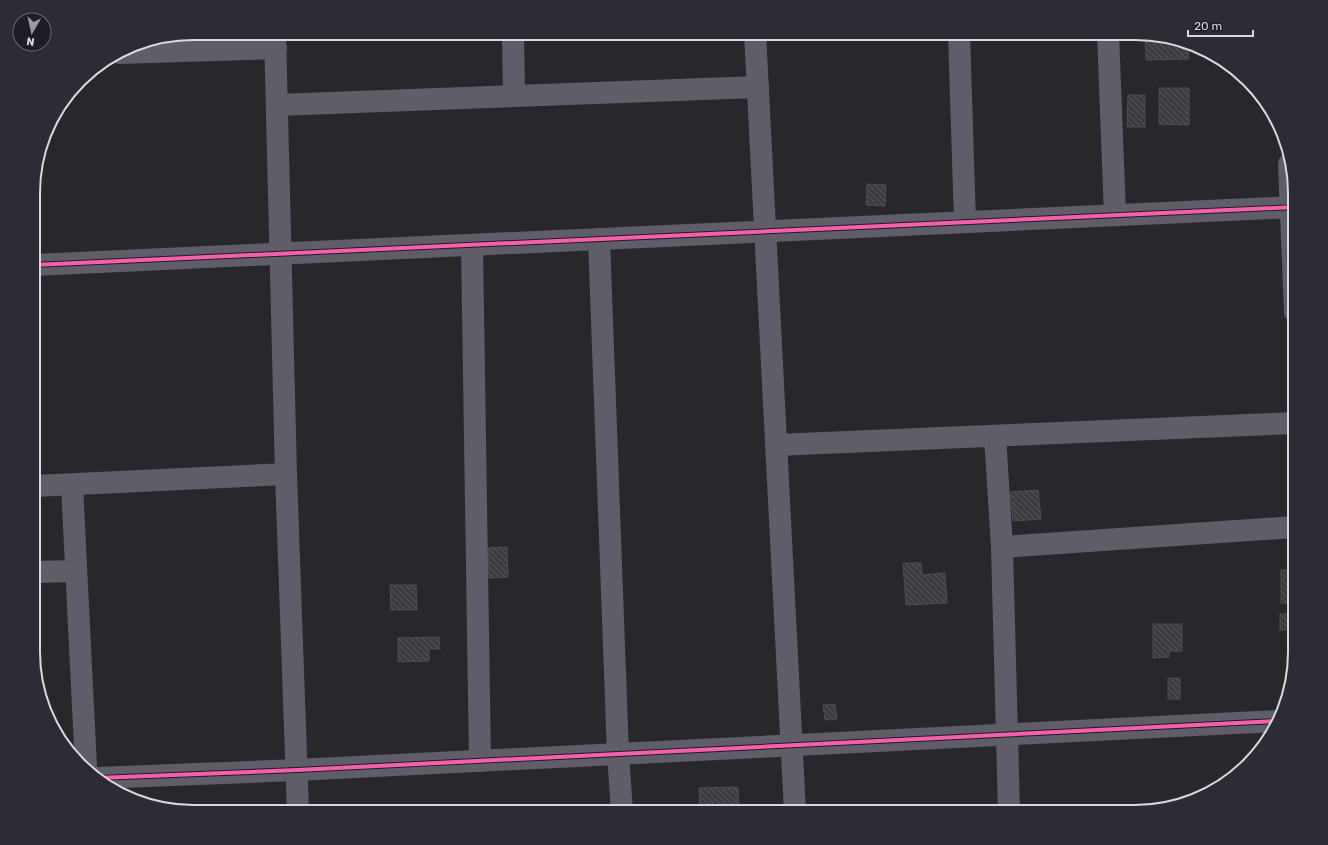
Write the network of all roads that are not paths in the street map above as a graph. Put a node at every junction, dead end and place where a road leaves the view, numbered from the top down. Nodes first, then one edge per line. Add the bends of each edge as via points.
1 (275, 40) edge
2 (513, 40) edge
3 (755, 40) edge
4 (959, 40) edge
5 (1108, 40) edge
6 (135, 52) edge
7 (758, 87) junction
8 (514, 96) junction
9 (277, 105) junction
10 (1288, 207) edge
11 (1115, 215) junction
12 (965, 222) junction
13 (765, 231) junction
14 (599, 239) junction
15 (472, 245) junction
16 (281, 254) junction
17 (40, 265) edge
18 (1288, 423) edge
19 (995, 436) junction
20 (776, 445) junction
21 (286, 474) junction
22 (72, 485) junction
23 (40, 486) edge
24 (1288, 527) edge
25 (1002, 547) junction
26 (76, 571) junction
27 (40, 572) edge
28 (1271, 721) edge
29 (1006, 734) junction
30 (791, 745) junction
31 (618, 754) junction
32 (86, 761) edge
33 (480, 761) junction
34 (297, 770) junction
35 (106, 778) edge
36 (298, 805) edge
37 (622, 805) edge
38 (795, 805) edge
39 (1009, 805) edge

1 - 6 street
1 - 9 street
2 - 8 street
3 - 7 street
4 - 12 street
5 - 11 street
7 - 8 street
7 - 13 street
8 - 9 street
9 - 16 street
10 - 11 street
11 - 12 street
12 - 13 street
13 - 14 street
13 - 20 street
14 - 15 street
14 - 31 street
15 - 16 street
15 - 33 street
16 - 17 street
16 - 21 street
18 - 19 street
19 - 20 street
19 - 25 street
20 - 30 street
21 - 22 street
21 - 34 street
22 - 23 street
22 - 26 street
24 - 25 street
25 - 29 street
26 - 27 street
26 - 32 street
28 - 29 street
29 - 30 street
29 - 39 street
30 - 31 street
30 - 38 street
31 - 33 street
31 - 37 street
33 - 34 street
34 - 35 street
34 - 36 street

